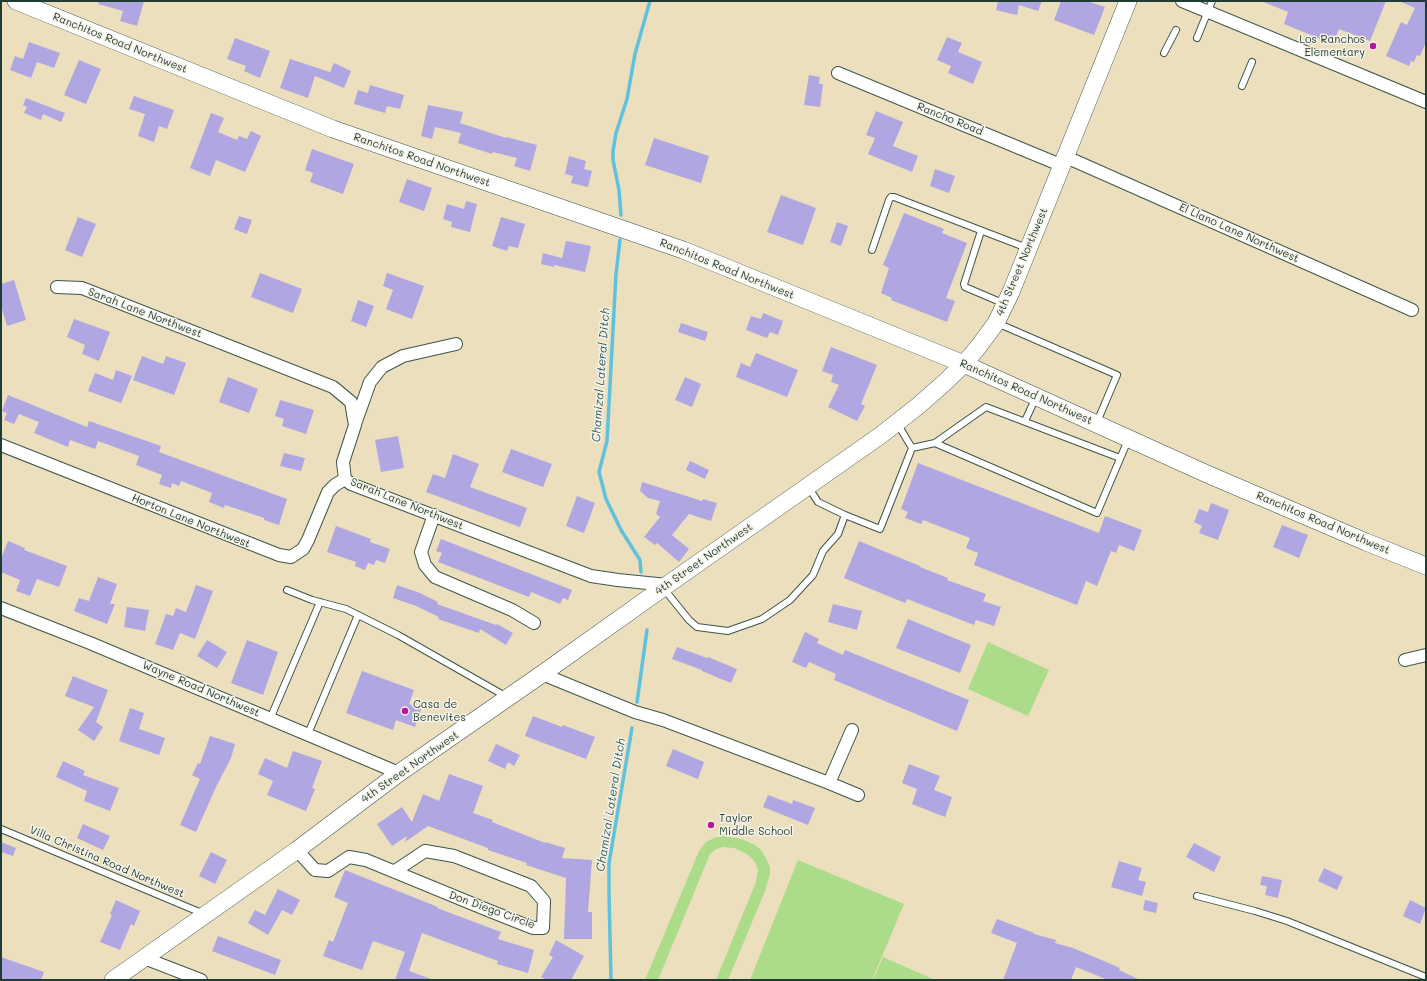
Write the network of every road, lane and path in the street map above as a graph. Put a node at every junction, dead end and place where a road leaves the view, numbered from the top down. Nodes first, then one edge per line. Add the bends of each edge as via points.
1 (16, 1) edge
2 (1128, 1) edge
3 (1182, 1) edge
4 (1210, 6) edge
5 (1176, 30) dead end
6 (1197, 38) dead end
7 (1164, 53) dead end
8 (1252, 62) dead end
9 (838, 73) dead end
10 (1242, 86) dead end
11 (1425, 99) edge
12 (1064, 161) junction
13 (981, 231) junction
14 (1028, 249) junction
15 (872, 250) dead end
16 (57, 287) dead end
17 (1005, 305) junction
18 (1412, 310) dead end
19 (996, 323) junction
20 (456, 344) dead end
21 (964, 364) junction
22 (1036, 396) junction
23 (1025, 421) junction
24 (896, 423) junction
25 (1096, 424) junction
26 (355, 425) junction
27 (1129, 438) junction
28 (935, 443) junction
29 (1, 445) edge
30 (912, 448) junction
31 (1120, 458) junction
32 (345, 480) junction
33 (808, 486) junction
34 (434, 515) junction
35 (845, 515) junction
36 (1426, 566) edge
37 (665, 586) junction
38 (287, 590) dead end
39 (320, 602) junction
40 (1, 608) edge
41 (358, 615) junction
42 (534, 623) dead end
43 (1426, 655) edge
44 (1405, 660) dead end
45 (542, 674) junction
46 (508, 698) junction
47 (270, 719) junction
48 (852, 730) dead end
49 (308, 734) junction
50 (399, 773) junction
51 (829, 783) junction
52 (858, 794) dead end
53 (1, 829) edge
54 (297, 850) junction
55 (395, 872) junction
56 (1197, 896) dead end
57 (206, 914) junction
58 (144, 958) junction
59 (1426, 976) edge
60 (113, 980) edge
61 (202, 980) edge

1 - 21 street, Ranchitos Road Northwest via 326,127 662,242
2 - 12 street, 4th Street Northwest
3 - 4 street
4 - 6 lane
4 - 11 street
5 - 7 lane
8 - 10 lane
9 - 12 street, Rancho Road
12 - 14 street, 4th Street Northwest
12 - 18 street, El Llano Lane Northwest
13 - 14 lane
13 - 15 lane via 891,197
13 - 17 lane via 964,284 965,287
14 - 17 street, 4th Street Northwest
16 - 26 street, Sarah Lane Northwest via 82,288 333,387 351,402
17 - 19 street, 4th Street Northwest
19 - 21 street, 4th Street Northwest
19 - 25 lane via 1118,375
20 - 26 street via 403,356 382,367 370,382
21 - 22 street, Ranchitos Road Northwest
21 - 24 street, 4th Street Northwest
22 - 23 lane
22 - 25 street, Ranchitos Road Northwest
23 - 28 lane via 986,407
23 - 31 lane
24 - 30 lane
24 - 33 street, 4th Street Northwest
25 - 27 street, Ranchitos Road Northwest
26 - 32 street, Sarah Lane Northwest via 343,462
27 - 31 lane
27 - 36 street, Ranchitos Road Northwest via 1229,484
28 - 30 lane
28 - 31 lane via 1097,513
29 - 32 street, Horton Lane Northwest via 279,556 291,557 303,549 328,492
30 - 35 lane via 880,529
32 - 34 street, Sarah Lane Northwest
33 - 35 lane via 818,502
33 - 37 street, 4th Street Northwest
34 - 37 street, Sarah Lane Northwest via 591,576
34 - 42 street via 421,552 425,565 435,577 512,610
35 - 37 lane via 838,534 824,551 813,575 790,600 762,619 728,631 698,627 689,620
37 - 45 street, 4th Street Northwest
38 - 39 lane
39 - 41 lane
39 - 47 lane
40 - 47 street, Wayne Road Northwest
41 - 46 lane
41 - 49 lane
43 - 44 street
45 - 46 street, 4th Street Northwest
45 - 51 street via 635,712 663,720
46 - 50 street, 4th Street Northwest
47 - 49 street, Wayne Road Northwest
48 - 51 street
49 - 50 street, Wayne Road Northwest
50 - 54 street, 4th Street Northwest
51 - 52 street
53 - 57 lane, Villa Christina Road Northwest
54 - 55 street, Don Diego Circle via 315,870 328,871 349,857 366,860
54 - 57 street, 4th Street Northwest
55 - 55 street, Don Diego Circle via 533,928 543,928 544,901 531,886 454,856 425,851
56 - 59 lane via 1287,921
57 - 58 street, 4th Street Northwest
58 - 60 street, 4th Street Northwest
58 - 61 street

